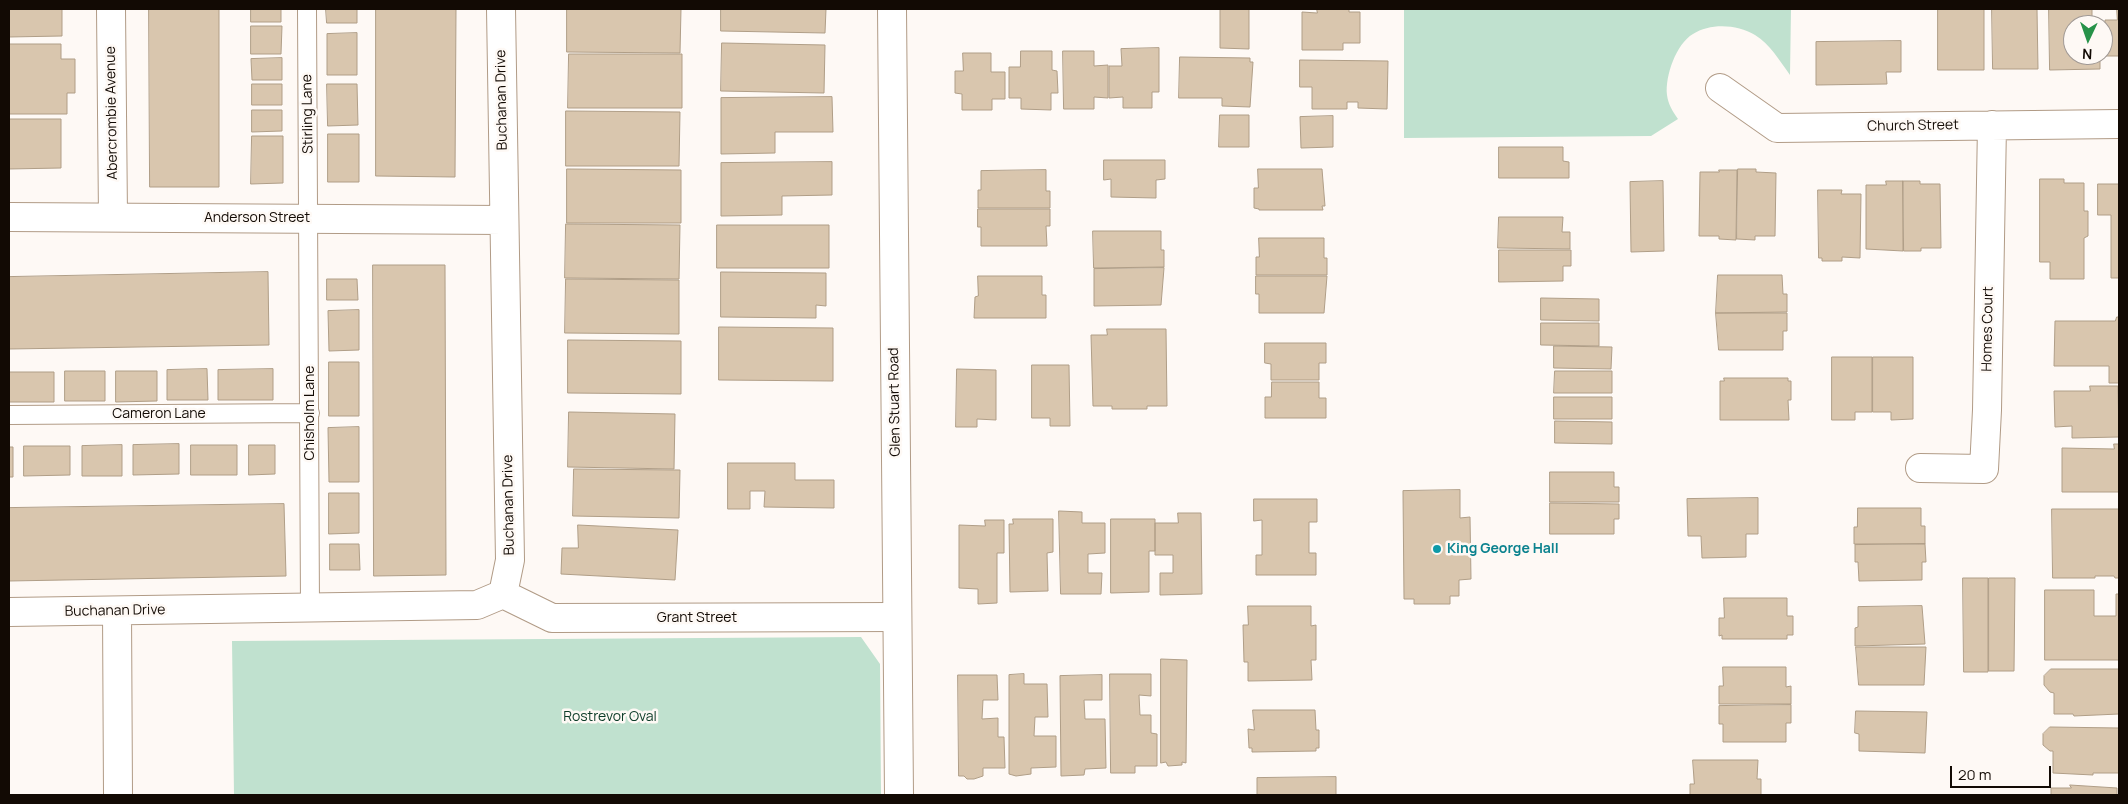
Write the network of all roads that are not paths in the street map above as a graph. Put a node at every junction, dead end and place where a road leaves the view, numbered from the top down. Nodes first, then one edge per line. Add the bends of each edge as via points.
1 (111, 9) edge
2 (307, 9) edge
3 (500, 9) edge
4 (892, 9) edge
5 (1720, 88) dead end
6 (2119, 124) edge
7 (1992, 125) junction
8 (9, 217) edge
9 (113, 217) junction
10 (309, 219) junction
11 (504, 220) junction
12 (310, 413) junction
13 (9, 415) edge
14 (1920, 468) dead end
15 (503, 594) junction
16 (310, 608) junction
17 (117, 611) junction
18 (9, 612) edge
19 (897, 617) junction
20 (118, 795) edge
21 (899, 795) edge

1 - 9 street, Abercrombie Avenue
2 - 10 lane, Stirling Lane
3 - 11 street, Buchanan Drive
4 - 19 street, Glen Stuart Road
5 - 7 street, Church Street via 1777,128
6 - 7 street, Church Street
7 - 14 street, Homes Court via 1984,469
8 - 9 street, Anderson Street
9 - 10 street, Anderson Street
10 - 11 street, Anderson Street
10 - 12 lane, Chisholm Lane
11 - 15 street, Buchanan Drive via 510,560
12 - 13 lane, Cameron Lane
12 - 16 lane, Chisholm Lane
15 - 16 street, Buchanan Drive via 477,605
15 - 19 street, Grant Street via 552,618
16 - 17 street, Buchanan Drive
17 - 18 street, Buchanan Drive
17 - 20 street
19 - 21 street, Glen Stuart Road

